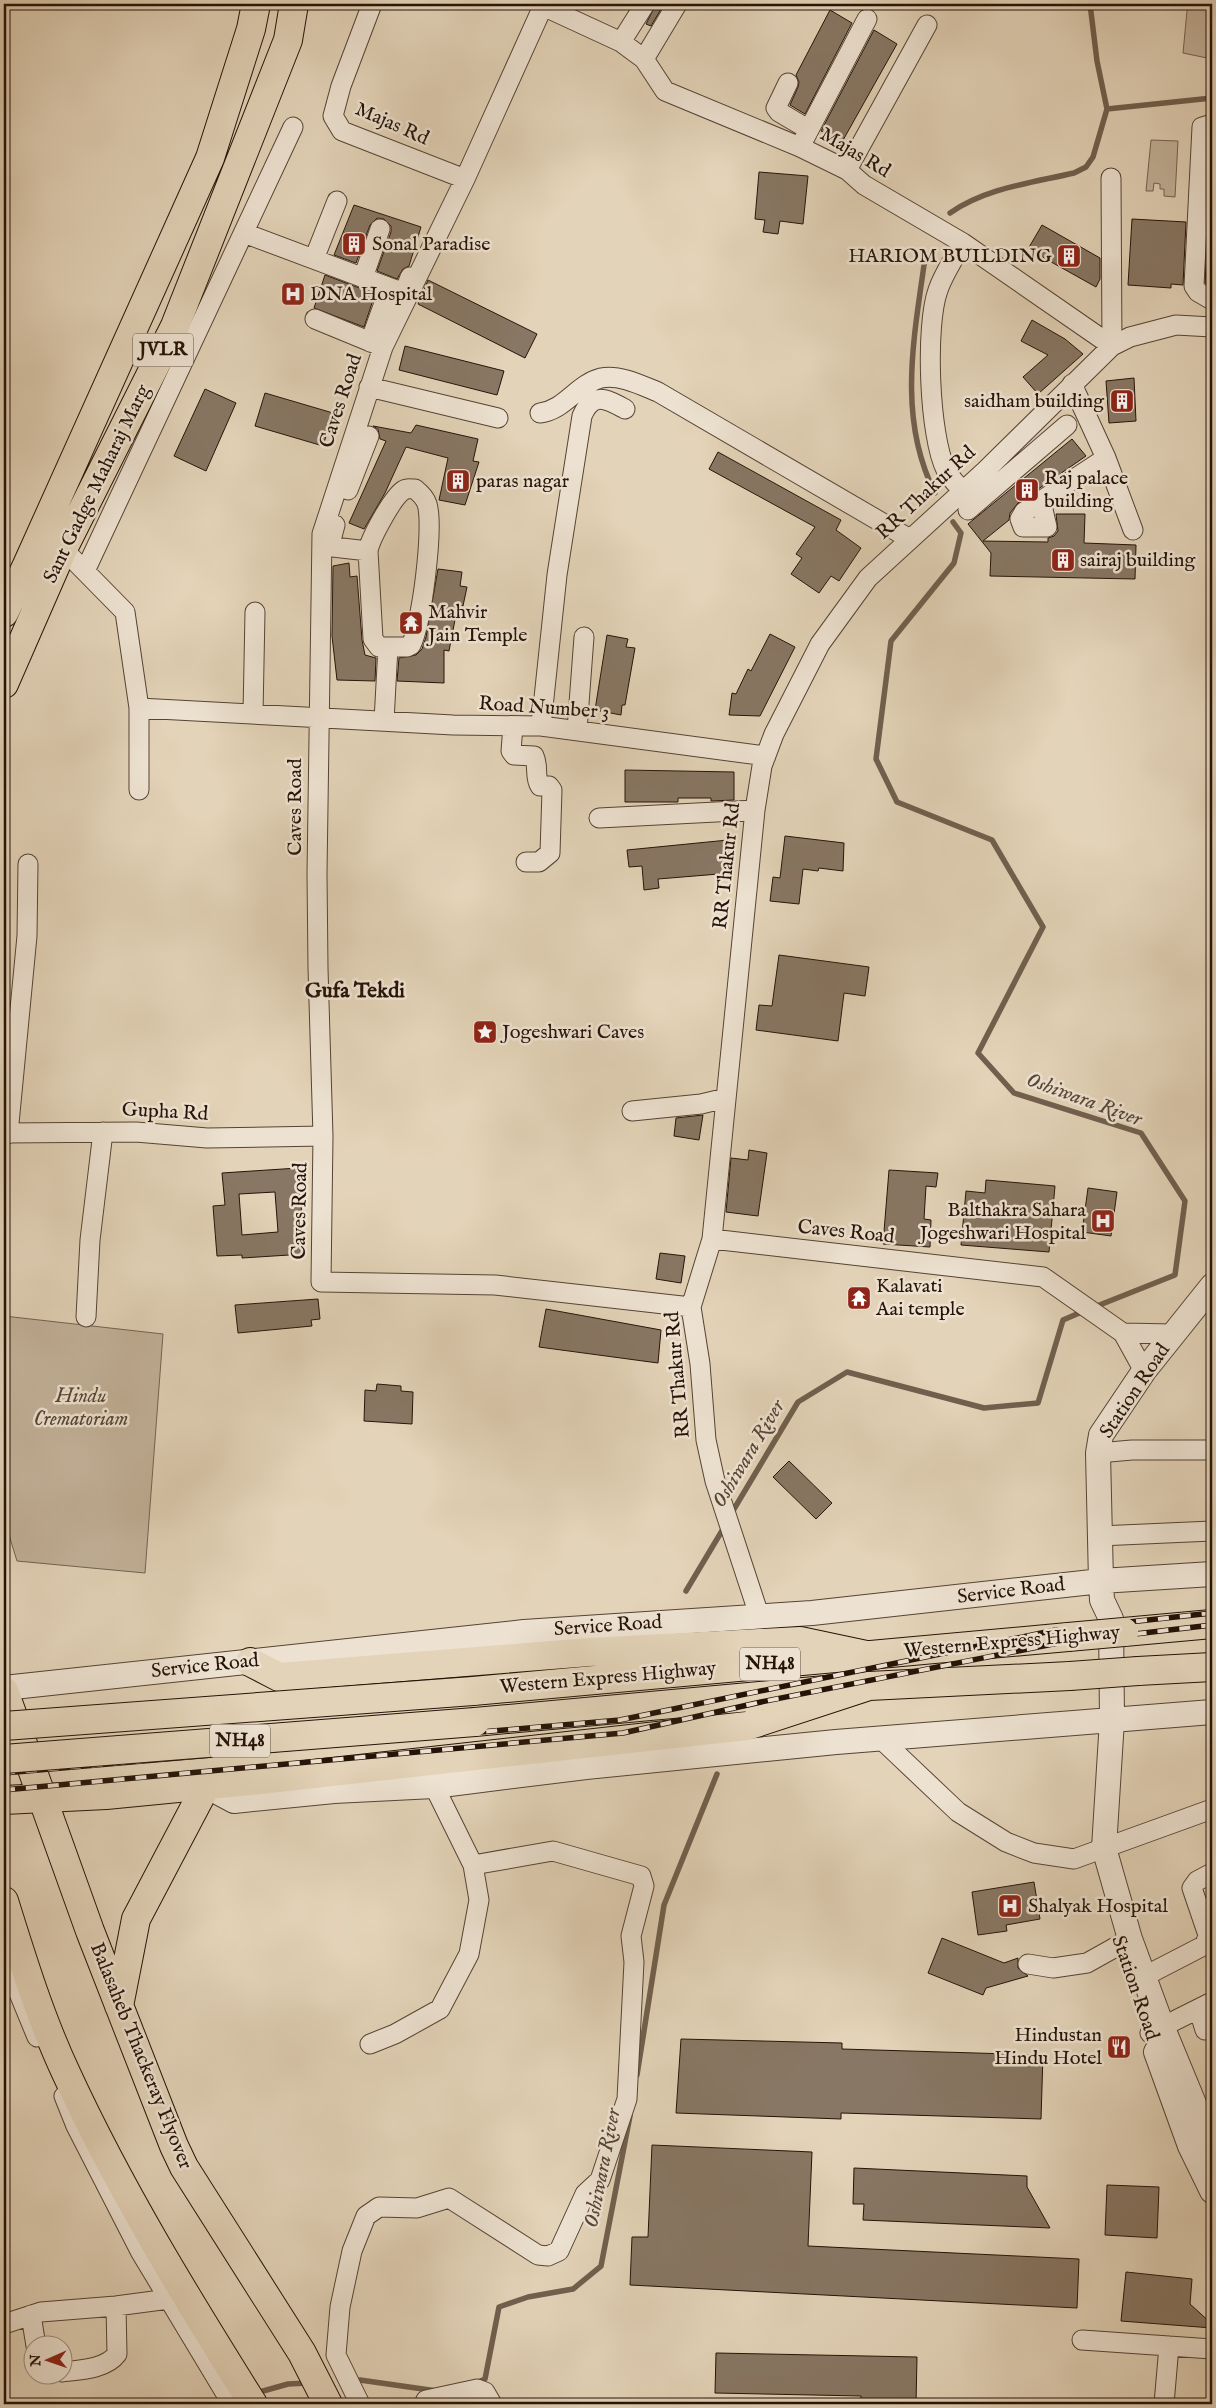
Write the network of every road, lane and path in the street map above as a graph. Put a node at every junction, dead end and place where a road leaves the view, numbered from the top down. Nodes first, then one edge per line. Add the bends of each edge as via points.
1 (256, 4) edge
2 (294, 4) edge
3 (372, 4) edge
4 (645, 4) edge
5 (676, 4) edge
6 (543, 5) edge
7 (927, 25) dead end
8 (622, 42) junction
9 (644, 59) junction
10 (788, 83) dead end
11 (1212, 124) edge
12 (801, 125) junction
13 (292, 127) dead end
14 (796, 145) junction
15 (847, 170) junction
16 (1110, 178) dead end
17 (464, 179) junction
18 (336, 201) dead end
19 (380, 230) dead end
20 (244, 233) junction
21 (425, 235) dead end
22 (963, 243) junction
23 (321, 265) junction
24 (363, 278) junction
25 (387, 295) junction
26 (1212, 300) edge
27 (406, 301) junction
28 (315, 319) dead end
29 (1212, 327) edge
30 (376, 345) junction
31 (1112, 346) junction
32 (1072, 384) junction
33 (369, 387) junction
34 (625, 409) dead end
35 (540, 413) dead end
36 (498, 418) dead end
37 (1067, 425) dead end
38 (369, 436) dead end
39 (999, 456) junction
40 (1106, 458) junction
41 (1013, 472) junction
42 (962, 491) junction
43 (1041, 501) dead end
44 (968, 510) dead end
45 (1133, 530) dead end
46 (910, 539) junction
47 (63, 549) junction
48 (368, 551) junction
49 (85, 571) junction
50 (255, 612) dead end
51 (4, 613) edge
52 (584, 637) dead end
53 (388, 647) junction
54 (4, 684) edge
55 (139, 708) junction
56 (253, 714) junction
57 (318, 717) junction
58 (384, 721) junction
59 (513, 726) junction
60 (542, 726) junction
61 (577, 730) junction
62 (766, 756) junction
63 (139, 790) dead end
64 (755, 810) junction
65 (599, 818) dead end
66 (526, 862) dead end
67 (28, 864) dead end
68 (726, 1098) junction
69 (632, 1110) dead end
70 (103, 1132) junction
71 (6, 1133) edge
72 (323, 1136) junction
73 (712, 1239) junction
74 (1212, 1286) edge
75 (691, 1307) junction
76 (86, 1317) dead end
77 (1123, 1333) junction
78 (1173, 1334) junction
79 (1144, 1370) junction
80 (1212, 1450) edge
81 (1098, 1453) junction
82 (1212, 1531) edge
83 (1100, 1536) junction
84 (1212, 1574) edge
85 (1102, 1590) junction
86 (759, 1616) junction
87 (1212, 1624) edge
88 (866, 1656) junction
89 (250, 1662) junction
90 (1212, 1667) edge
91 (869, 1686) junction
92 (4, 1690) edge
93 (1212, 1712) edge
94 (1106, 1720) junction
95 (4, 1726) edge
96 (881, 1739) junction
97 (4, 1759) edge
98 (315, 1784) junction
99 (206, 1786) junction
100 (434, 1786) junction
101 (43, 1798) junction
102 (4, 1800) edge
103 (1212, 1809) edge
104 (1097, 1851) junction
105 (473, 1865) junction
106 (1212, 1873) edge
107 (4, 1901) edge
108 (1125, 1941) junction
109 (4, 1957) edge
110 (1028, 1964) dead end
111 (1145, 1976) junction
112 (1207, 2005) edge
113 (119, 2006) junction
114 (1156, 2029) junction
115 (1205, 2030) dead end
116 (370, 2044) dead end
117 (1206, 2147) edge
118 (1212, 2191) edge
119 (131, 2216) junction
120 (169, 2299) junction
121 (116, 2306) junction
122 (31, 2315) junction
123 (4, 2324) edge
124 (34, 2336) edge
125 (1082, 2340) dead end
126 (1170, 2346) junction
127 (1212, 2349) edge
128 (72, 2370) edge
129 (232, 2404) edge
130 (252, 2404) edge
131 (328, 2404) edge
132 (360, 2404) edge
133 (424, 2404) edge
134 (492, 2404) edge
135 (1164, 2404) edge

1 - 51 main road, JVLR via 210,158
2 - 47 main road, Sant Gadge Maharaj Marg / JVLR via 288,40 175,326
3 - 17 street, Majas Rd via 333,116 342,130
4 - 8 street
5 - 9 street
6 - 8 street, Majas Rd
6 - 17 street, Caves Road
7 - 15 street
8 - 9 street, Majas Rd
9 - 14 street, Majas Rd via 665,91
10 - 12 street via 776,108
11 - 26 street via 1202,127 1194,286
12 - 14 street
12 - 14 street via 861,22
13 - 20 street
14 - 15 street, Majas Rd
15 - 22 street, Majas Rd via 864,185
16 - 31 street
17 - 27 street, Caves Road
18 - 23 street
19 - 24 street
20 - 23 street
20 - 49 street
21 - 24 street via 404,293
22 - 31 street, Majas Rd
22 - 42 street via 938,291 933,312 930,361 939,447 946,470
23 - 24 street
23 - 25 street
25 - 27 street
25 - 30 street
27 - 30 street, Caves Road
28 - 30 street
29 - 31 street, RR Thakur Rd via 1176,325 1130,337
30 - 33 street, Caves Road
31 - 32 street, RR Thakur Rd
32 - 39 street, RR Thakur Rd
32 - 40 street
33 - 36 street
33 - 57 street, Caves Road via 322,534
34 - 60 street via 605,398 587,406 582,416 557,575
35 - 46 street via 551,412 601,378 622,379 658,392
37 - 41 street
38 - 48 street via 331,540 335,548
39 - 41 street
39 - 42 street, RR Thakur Rd
40 - 43 street
40 - 45 street
41 - 44 street
42 - 46 street, RR Thakur Rd
46 - 62 street, RR Thakur Rd via 868,578 820,644
47 - 49 street
47 - 54 main road, Sant Gadge Maharaj Marg / JVLR
48 - 53 street via 373,639 379,647
48 - 53 street via 370,541 399,494 407,489 419,492 428,510 428,562 414,639 409,646
49 - 55 street via 125,612
50 - 56 street
52 - 61 street
53 - 58 street
55 - 56 street, Road Number 3
55 - 63 street
56 - 57 street, Road Number 3
57 - 58 street, Road Number 3
57 - 72 street, Caves Road via 318,959
58 - 59 street, Road Number 3
59 - 60 street, Road Number 3
59 - 66 street via 511,751 514,755 534,756 537,782 552,790 550,853 539,862
60 - 61 street, Road Number 3
61 - 62 street, Road Number 3
62 - 64 street, RR Thakur Rd
64 - 65 street
64 - 68 street, RR Thakur Rd
67 - 71 street via 27,936
68 - 69 street via 700,1104
68 - 73 street, RR Thakur Rd
70 - 71 street, Gupha Rd
70 - 72 street, Gupha Rd via 208,1138
70 - 76 street via 90,1240
72 - 75 street, Caves Road via 321,1282 495,1285
73 - 75 street, RR Thakur Rd
73 - 77 street, Caves Road via 1042,1276
74 - 78 street, Station Road
75 - 86 street, RR Thakur Rd via 700,1364 706,1440 715,1481
77 - 78 street
77 - 79 street, Caves Road
78 - 79 street, Station Road
79 - 81 street, Station Road via 1101,1435
80 - 81 street
81 - 83 street, Station Road
82 - 83 street
83 - 85 street, Station Road
84 - 85 street, Service Road
85 - 86 street, Service Road
85 - 94 street, Station Road via 1095,1618
86 - 89 street, Service Road via 524,1632
87 - 88 main road, Western Express Highway / NH48, bridge
88 - 89 main road via 800,1641 589,1652 278,1677
88 - 95 main road, Western Express Highway / NH48, bridge
89 - 92 street, Service Road
90 - 91 main road, Western Express Highway / NH48, bridge
91 - 97 main road, Western Express Highway / NH48, bridge via 476,1722
91 - 98 main road via 746,1726
92 - 101 main road
93 - 94 street
94 - 96 street
94 - 104 street, Station Road
96 - 100 street via 586,1767
96 - 104 street via 958,1812 1006,1842 1034,1853 1074,1859
98 - 99 main road via 267,1789
98 - 100 street
99 - 101 main road
99 - 113 main road via 136,1919
100 - 105 street
101 - 102 main road
101 - 113 main road, Balasaheb Thackeray Flyover
103 - 104 street
104 - 108 street, Station Road
105 - 116 street via 479,1900 469,1954 440,2010
105 - 132 street via 553,1852 641,1876 644,1886 631,1936 634,1962 627,2099 600,2180 585,2194 559,2251 548,2256 538,2255 449,2198 417,2208 380,2207 366,2216 352,2251 340,2306 336,2355
106 - 111 street via 1197,1881 1192,1888 1208,1935 1205,1945
107 - 119 main road via 21,1957 66,2074
108 - 110 street via 1087,1963 1053,1968
108 - 111 street, Station Road
108 - 114 street, Station Road
109 - 119 street via 76,2126
111 - 114 street, Station Road
112 - 114 street
112 - 115 street via 1201,2017
113 - 131 main road, Balasaheb Thackeray Flyover via 184,2167 302,2353
114 - 117 street, Station Road
117 - 118 street, Station Road
119 - 120 street
119 - 130 main road via 154,2243
120 - 121 street
120 - 129 street
121 - 122 street
121 - 128 street via 117,2354 88,2368
122 - 123 street
122 - 124 street
125 - 126 street
126 - 127 street
126 - 135 street
133 - 134 street via 426,2400 477,2389 484,2392

